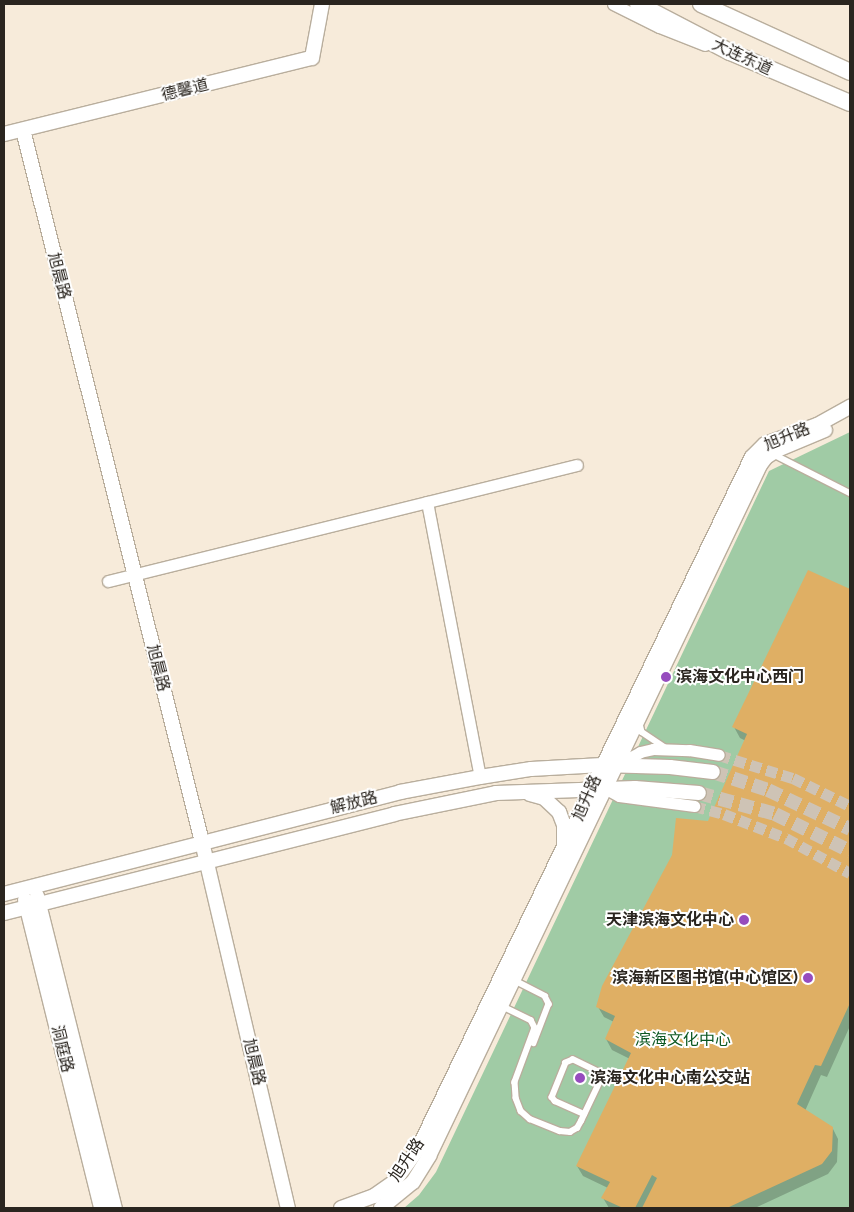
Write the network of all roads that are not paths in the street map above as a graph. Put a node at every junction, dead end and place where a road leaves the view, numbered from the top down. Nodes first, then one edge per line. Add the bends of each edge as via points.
1 (322, 4) edge
2 (613, 4) edge
3 (638, 4) edge
4 (701, 4) edge
5 (730, 52) junction
6 (850, 72) edge
7 (850, 103) edge
8 (23, 130) junction
9 (4, 134) edge
10 (850, 407) edge
11 (850, 417) edge
12 (765, 450) junction
13 (577, 465) dead end
14 (850, 493) edge
15 (427, 502) junction
16 (135, 576) junction
17 (108, 581) dead end
18 (640, 714) junction
19 (666, 748) junction
20 (719, 756) tunnel mouth
21 (609, 765) junction
22 (712, 772) tunnel mouth
23 (480, 776) junction
24 (592, 788) junction
25 (606, 789) junction
26 (517, 792) junction
27 (699, 793) tunnel mouth
28 (694, 806) tunnel mouth
29 (202, 842) junction
30 (563, 850) junction
31 (206, 861) junction
32 (28, 888) junction
33 (4, 894) edge
34 (33, 905) junction
35 (4, 912) edge
36 (509, 978) junction
37 (496, 1003) junction
38 (584, 1114) junction
39 (577, 1128) junction
40 (101, 1208) edge
41 (115, 1208) edge
42 (288, 1208) edge
43 (341, 1208) edge
44 (381, 1208) edge

1 - 8 street, 德馨道 via 312,58
2 - 5 street via 681,37
3 - 5 main road, 大连东道
4 - 6 main road
5 - 7 main road, 大连东道
8 - 9 street, 德馨道
8 - 16 street, 旭晨路
10 - 12 street, 旭升路 via 817,425 770,441
11 - 12 street, 旭升路 via 816,434
12 - 14 lane
12 - 18 street, 旭升路
12 - 21 street, 旭升路 via 748,465
13 - 15 street
15 - 16 street
15 - 23 street
16 - 17 street
16 - 29 street, 旭晨路
18 - 19 lane via 642,732
18 - 21 street, 旭升路
19 - 20 street
19 - 21 street via 640,752
21 - 22 street, 解放路
21 - 23 street, 解放路 via 531,769
21 - 24 street, 旭升路
21 - 25 street, 旭升路
23 - 29 street, 解放路 via 400,792
24 - 25 street, 解放路
24 - 26 street, 解放路
24 - 30 street, 旭升路
25 - 27 street, 解放路
25 - 28 street via 619,796
25 - 36 street, 旭升路
26 - 30 street via 539,795 555,806 564,825
26 - 31 street, 解放路 via 435,805
29 - 31 street, 旭晨路
29 - 32 street, 解放路
30 - 36 street, 旭升路
31 - 34 street, 解放路
31 - 42 street, 旭晨路
32 - 33 street, 解放路
32 - 34 street, 洞庭路
34 - 35 street, 解放路
34 - 40 street, 洞庭路
34 - 41 street
36 - 37 street, 旭升路
36 - 39 lane via 544,996 549,1004 520,1080 518,1094 521,1104 532,1117 548,1124 567,1130
37 - 39 lane via 531,1020 535,1028 515,1082 521,1111 530,1119 560,1131 570,1132
37 - 43 street, 旭升路 via 411,1160 385,1189 365,1201
37 - 44 street, 旭升路 via 420,1173 405,1190
38 - 38 lane via 552,1097 569,1061 600,1075
38 - 39 lane

